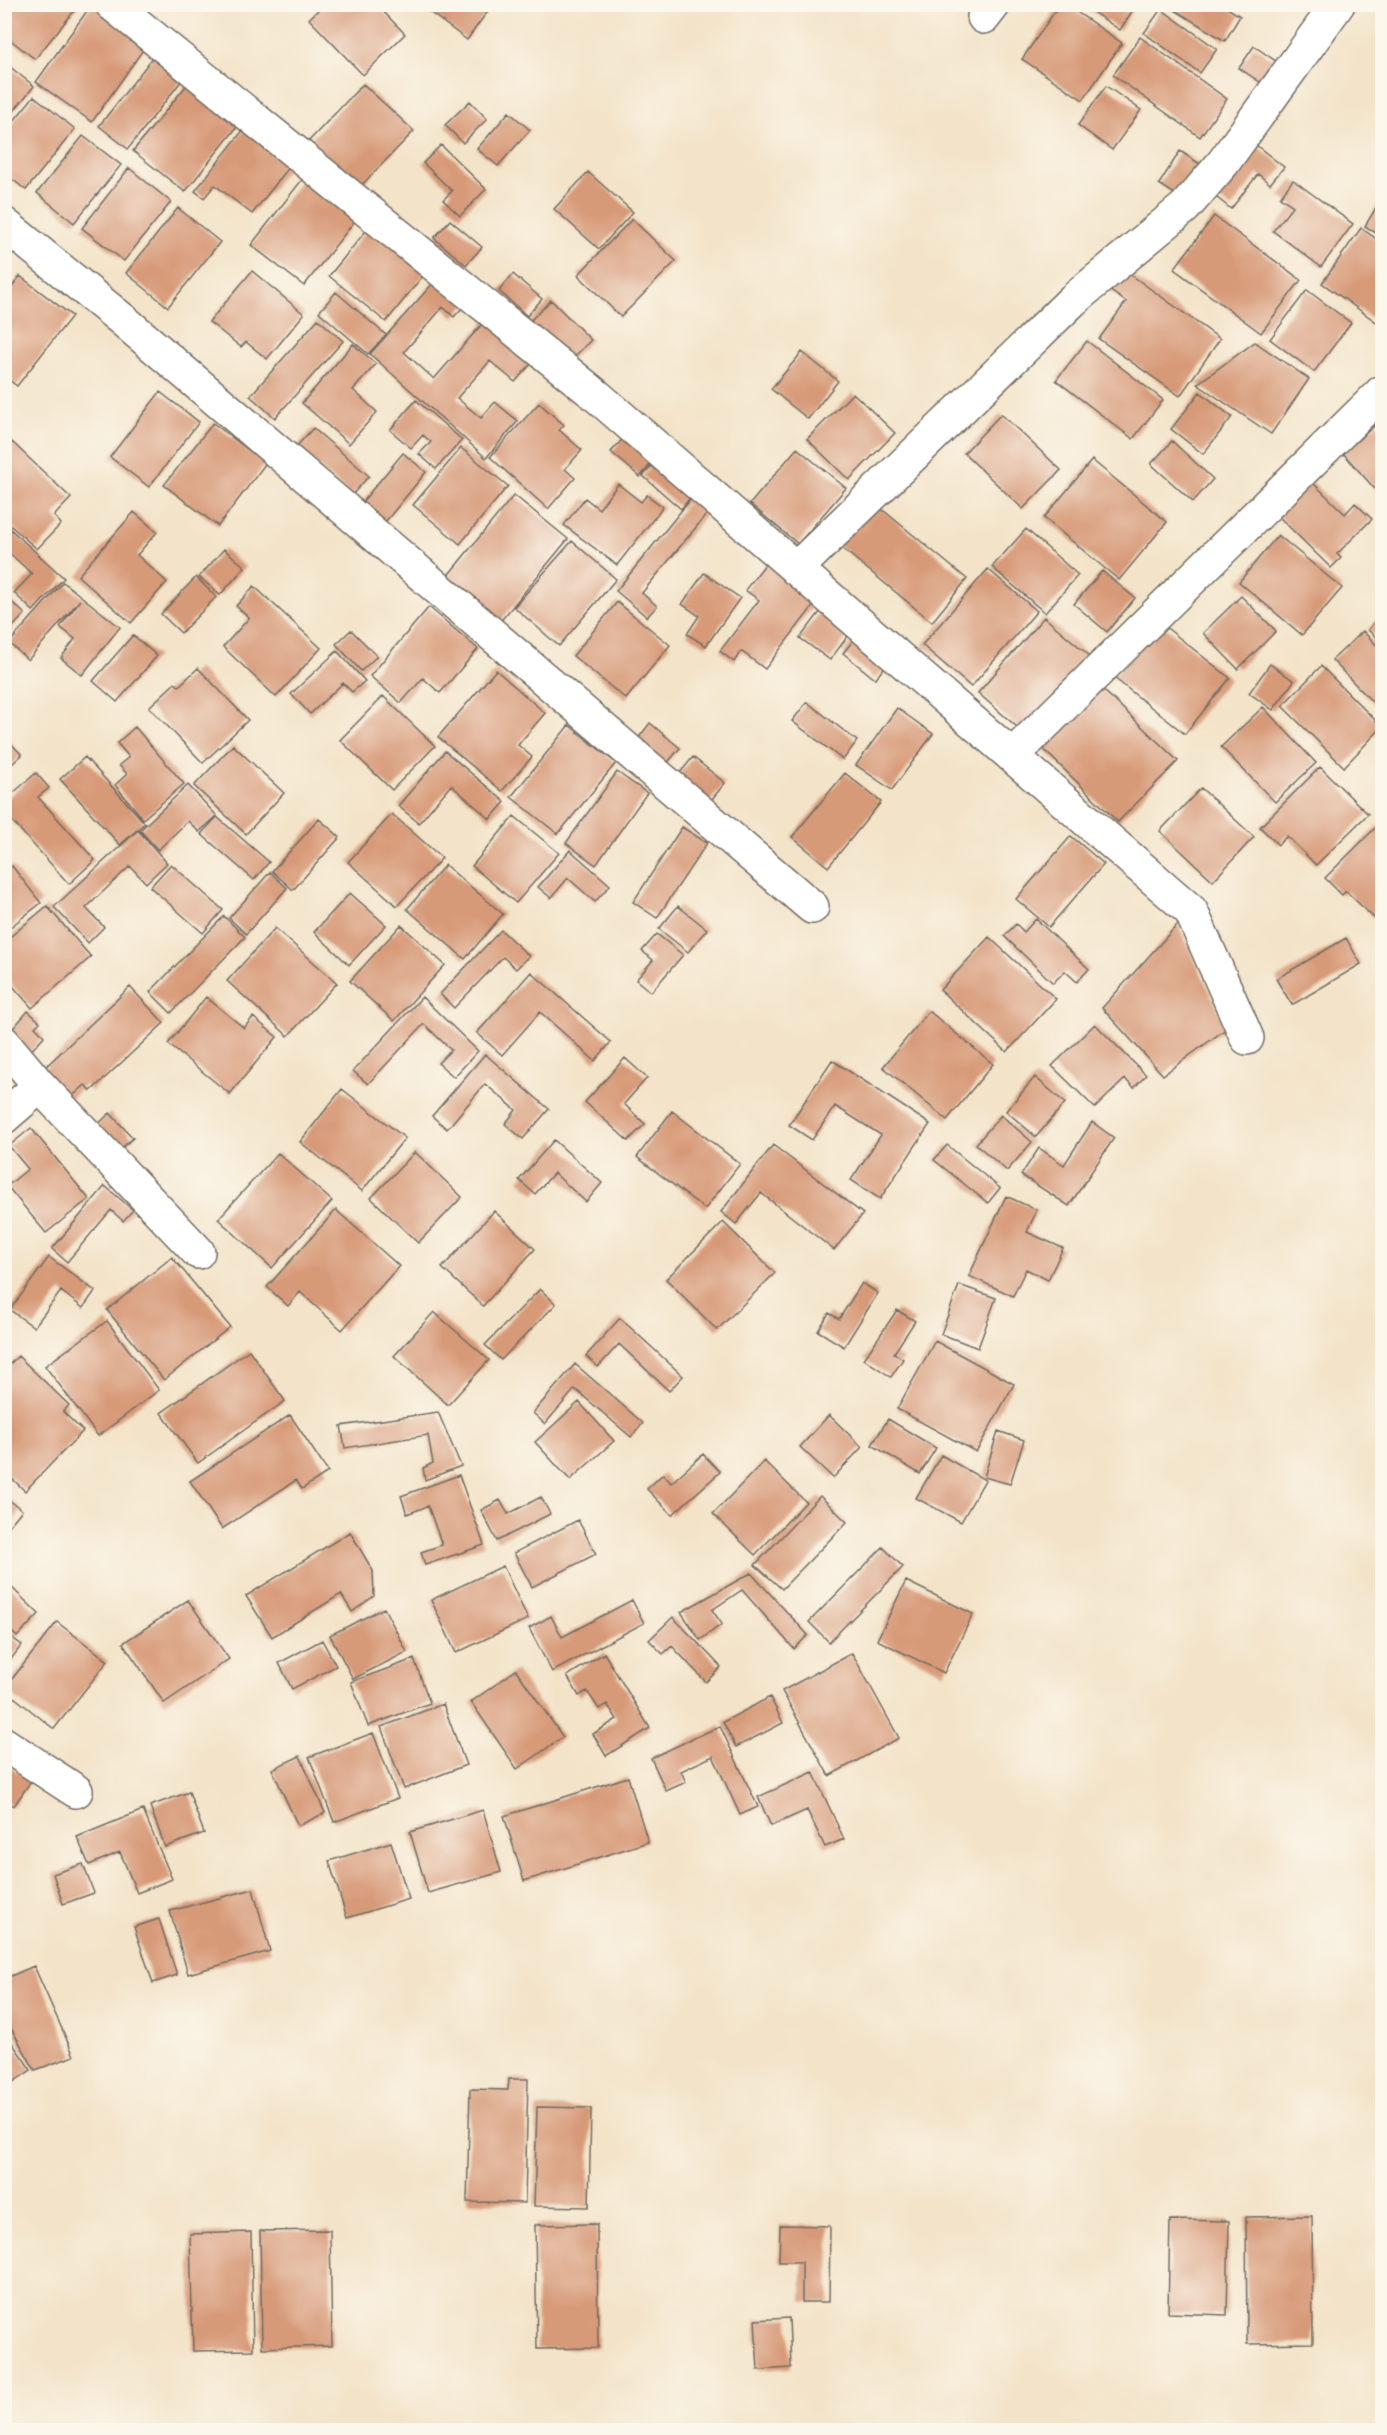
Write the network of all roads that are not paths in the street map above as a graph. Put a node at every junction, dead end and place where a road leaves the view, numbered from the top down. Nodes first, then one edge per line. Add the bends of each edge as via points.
1 (112, 4) edge
2 (1338, 4) edge
3 (4, 224) edge
4 (1383, 392) edge
5 (796, 569) junction
6 (1012, 756) junction
7 (812, 907) dead end
8 (1247, 1038) dead end
9 (4, 1043) edge
10 (39, 1086) junction
11 (4, 1117) edge
12 (198, 1252) dead end
13 (4, 1744) edge
14 (76, 1791) dead end

1 - 5 street via 597,396
2 - 5 street via 1224,163 1185,207 1073,300
3 - 7 street via 124,321
4 - 6 street
5 - 6 street
6 - 8 street via 1191,911
9 - 10 street
10 - 11 street
10 - 12 street
13 - 14 street

